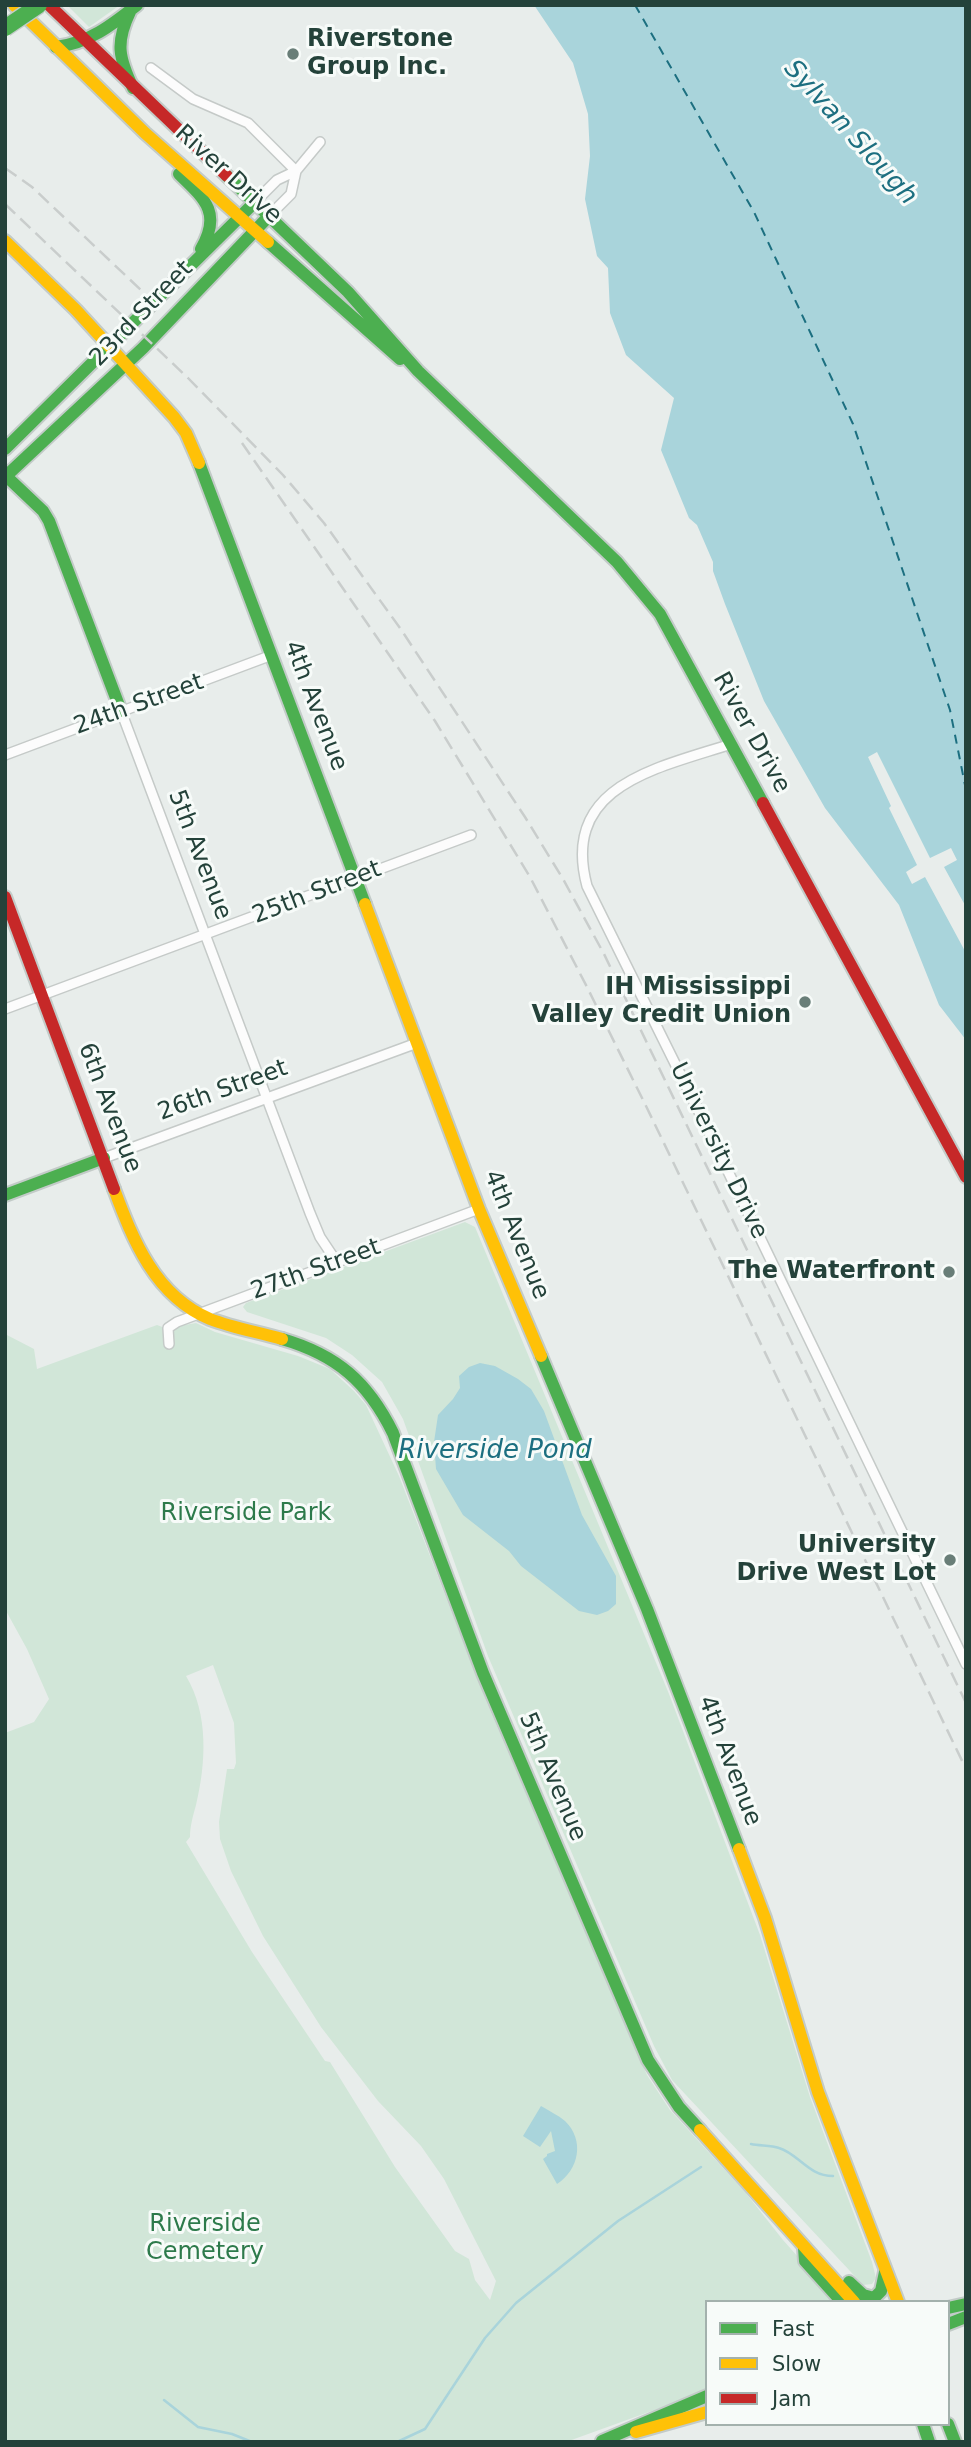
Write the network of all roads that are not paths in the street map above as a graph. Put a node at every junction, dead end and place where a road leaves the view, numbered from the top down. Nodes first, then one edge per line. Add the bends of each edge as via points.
1 (14, 5) edge
2 (40, 5) edge
3 (49, 5) edge
4 (135, 7) edge
5 (5, 28) edge
6 (86, 41) junction
7 (56, 47) junction
8 (151, 68) dead end
9 (133, 88) junction
10 (132, 119) junction
11 (320, 142) dead end
12 (296, 171) junction
13 (255, 202) junction
14 (269, 216) junction
15 (240, 217) junction
16 (254, 230) junction
17 (5, 241) edge
18 (186, 268) junction
19 (109, 348) junction
20 (125, 366) junction
21 (418, 371) junction
22 (5, 449) edge
23 (6, 476) edge
24 (272, 655) junction
25 (121, 711) junction
26 (731, 744) junction
27 (5, 755) edge
28 (471, 835) dead end
29 (356, 879) junction
30 (5, 897) edge
31 (205, 935) junction
32 (42, 995) junction
33 (5, 1009) edge
34 (417, 1043) junction
35 (267, 1099) junction
36 (104, 1158) junction
37 (966, 1177) edge
38 (5, 1195) edge
39 (480, 1209) junction
40 (336, 1261) junction
41 (201, 1314) junction
42 (169, 1344) dead end
43 (966, 1664) edge
44 (804, 2248) junction
45 (885, 2267) junction
46 (840, 2300) edge
47 (852, 2300) edge
48 (897, 2300) edge
49 (966, 2304) edge
50 (953, 2320) edge
51 (705, 2397) edge
52 (705, 2413) edge
53 (922, 2426) edge
54 (600, 2441) edge
55 (929, 2442) edge

1 - 7 main road, River Drive
2 - 5 main road, bridge
3 - 6 main road, River Drive
4 - 6 main road
4 - 9 main road via 118,46
6 - 7 main road
6 - 9 main road, River Drive
7 - 10 main road, River Drive
8 - 12 street via 193,99 248,123
9 - 13 main road, River Drive
10 - 15 main road, River Drive
10 - 18 main road via 208,204 211,231
11 - 12 street, 23rd Street
12 - 13 street, 23rd Street via 277,180
12 - 14 street, 23rd Street via 291,194
13 - 14 main road, River Drive
13 - 15 main road, 23rd Street
14 - 16 main road, 23rd Street
14 - 21 main road, River Drive via 348,292
15 - 16 main road, River Drive
15 - 18 main road, 23rd Street
16 - 20 main road, 23rd Street
16 - 21 main road, River Drive via 393,355
17 - 19 main road, 4th Avenue
18 - 19 main road, 23rd Street
19 - 20 main road, 4th Avenue
19 - 22 main road, 23rd Street
20 - 23 main road, 23rd Street
20 - 24 main road, 4th Avenue via 186,433
21 - 26 main road, River Drive via 641,588
23 - 25 main road, 5th Avenue via 49,521
24 - 25 street, 24th Street
24 - 29 main road, 4th Avenue
25 - 27 street, 24th Street
25 - 31 street, 5th Avenue
26 - 37 main road, River Drive
26 - 43 street, University Drive via 641,775 610,793 597,806 583,837 583,872
28 - 29 street, 25th Street
29 - 31 street, 25th Street
29 - 34 main road, 4th Avenue
30 - 32 main road, 6th Avenue
31 - 32 street, 25th Street
31 - 35 street, 5th Avenue
32 - 33 street, 25th Street
32 - 36 main road, 6th Avenue
34 - 35 street, 26th Street
34 - 39 main road, 4th Avenue
35 - 36 street, 26th Street
35 - 40 street, 5th Avenue via 314,1225
36 - 38 main road, 26th Street
36 - 41 main road, 6th Avenue via 146,1263 171,1293
39 - 40 street, 27th Street
39 - 45 main road, 4th Avenue via 647,1609 765,1918 818,2092
40 - 41 street, 27th Street
41 - 42 street, 27th Street via 168,1328
41 - 44 main road, 5th Avenue via 321,1353 352,1372 376,1399 484,1673 649,2060 679,2108
44 - 45 main road via 834,2265 870,2300 882,2292
44 - 46 main road via 805,2261
44 - 47 main road, 5th Avenue
45 - 48 main road, 4th Avenue
49 - 50 main road
51 - 54 main road
52 - 54 main road
53 - 55 main road

